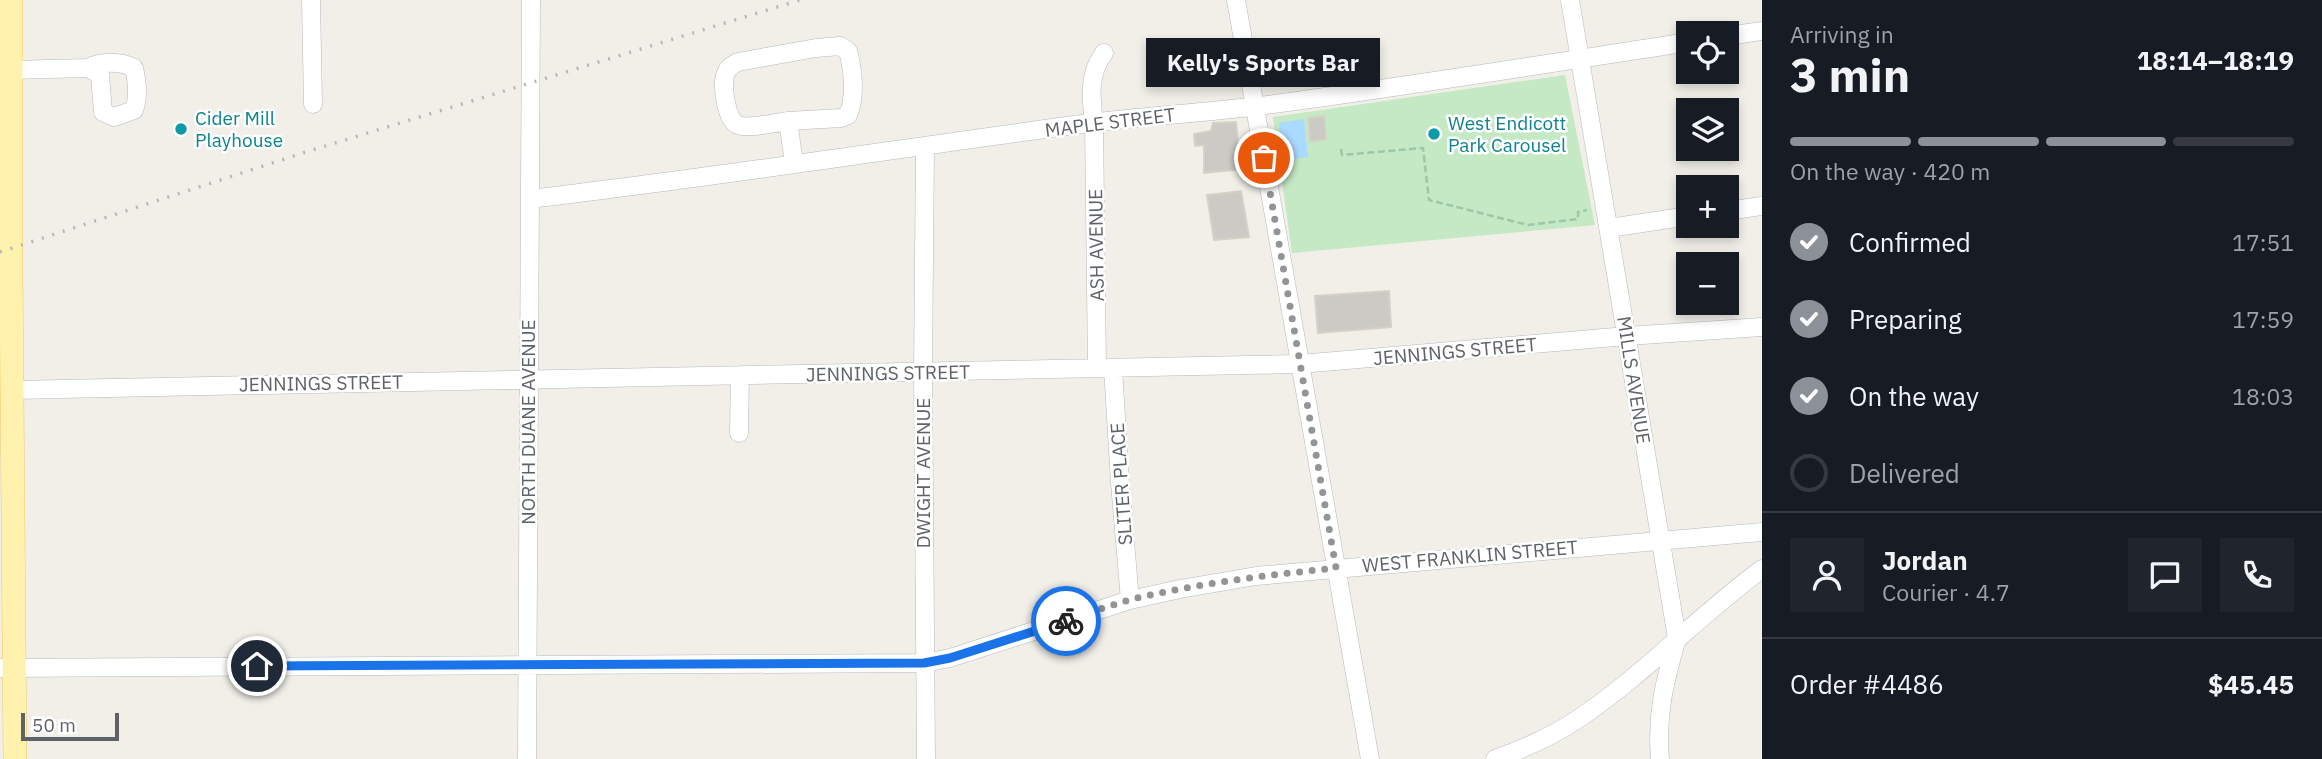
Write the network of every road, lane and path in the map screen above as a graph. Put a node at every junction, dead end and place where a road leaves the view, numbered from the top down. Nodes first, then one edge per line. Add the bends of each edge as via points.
1 (11, 0) edge
2 (311, 0) edge
3 (531, 0) edge
4 (1236, 0) edge
5 (1570, 0) edge
6 (1762, 31) edge
7 (1739, 34) edge
8 (1676, 44) edge
9 (1104, 53) dead end
10 (1578, 58) junction
11 (7, 68) edge
12 (89, 68) dead end
13 (313, 103) dead end
14 (1255, 107) junction
15 (788, 121) junction
16 (1094, 122) junction
17 (925, 146) junction
18 (1340, 149) dead end
19 (794, 163) junction
20 (530, 200) junction
21 (1762, 206) edge
22 (1739, 209) edge
23 (1587, 211) dead end
24 (1676, 218) edge
25 (1609, 228) junction
26 (1762, 327) edge
27 (1627, 336) junction
28 (1300, 364) junction
29 (1105, 368) junction
30 (923, 373) junction
31 (740, 375) junction
32 (528, 379) junction
33 (13, 390) junction
34 (739, 433) dead end
35 (7, 455) edge
36 (1762, 532) edge
37 (1660, 540) junction
38 (1336, 568) junction
39 (1762, 569) edge
40 (1130, 600) junction
41 (1677, 638) junction
42 (924, 663) junction
43 (527, 664) junction
44 (7, 668) edge
45 (15, 759) edge
46 (527, 759) edge
47 (926, 759) edge
48 (1370, 759) edge
49 (1495, 759) edge
50 (1660, 759) edge

1 - 11 main road
2 - 13 street
3 - 20 street, NORTH DUANE AVENUE
4 - 14 street
5 - 10 street, MILLS AVENUE
6 - 7 street
8 - 10 street, MAPLE STREET
9 - 16 street, ASH AVENUE via 1091,90
10 - 14 street, MAPLE STREET
10 - 25 street, MILLS AVENUE
11 - 12 street
11 - 33 main road
14 - 16 street, MAPLE STREET
14 - 28 street
15 - 15 street via 739,126 732,121 724,76 729,68 738,62 816,48 841,46 848,51 852,62 848,115
15 - 19 street
16 - 17 street, MAPLE STREET
16 - 29 street, ASH AVENUE
17 - 19 street, MAPLE STREET
17 - 30 street, DWIGHT AVENUE
18 - 23 path via 1342,155 1423,148 1429,200 1528,225 1578,219 1578,212
19 - 20 street, MAPLE STREET
20 - 32 street, NORTH DUANE AVENUE
21 - 22 street
24 - 25 street
25 - 27 street, MILLS AVENUE
26 - 27 street, JENNINGS STREET
27 - 28 street, JENNINGS STREET
27 - 37 street, MILLS AVENUE
28 - 29 street, JENNINGS STREET
28 - 38 street
29 - 30 street, JENNINGS STREET
29 - 40 street, SLITER PLACE
30 - 31 street, JENNINGS STREET
30 - 42 street, DWIGHT AVENUE
31 - 32 street, JENNINGS STREET
31 - 34 street
32 - 33 street, JENNINGS STREET
32 - 43 street, NORTH DUANE AVENUE
33 - 35 main road
35 - 44 main road
36 - 37 street, WEST FRANKLIN STREET
37 - 38 street, WEST FRANKLIN STREET
37 - 41 street, MILLS AVENUE
38 - 40 street, WEST FRANKLIN STREET via 1256,576
38 - 48 street
39 - 41 street
40 - 42 street, WEST FRANKLIN STREET
41 - 49 street via 1576,721
41 - 50 street, MILLS AVENUE via 1662,693
42 - 43 street, WEST FRANKLIN STREET
42 - 47 street, DWIGHT AVENUE
43 - 44 street, WEST FRANKLIN STREET
43 - 46 street, NORTH DUANE AVENUE
44 - 45 main road

